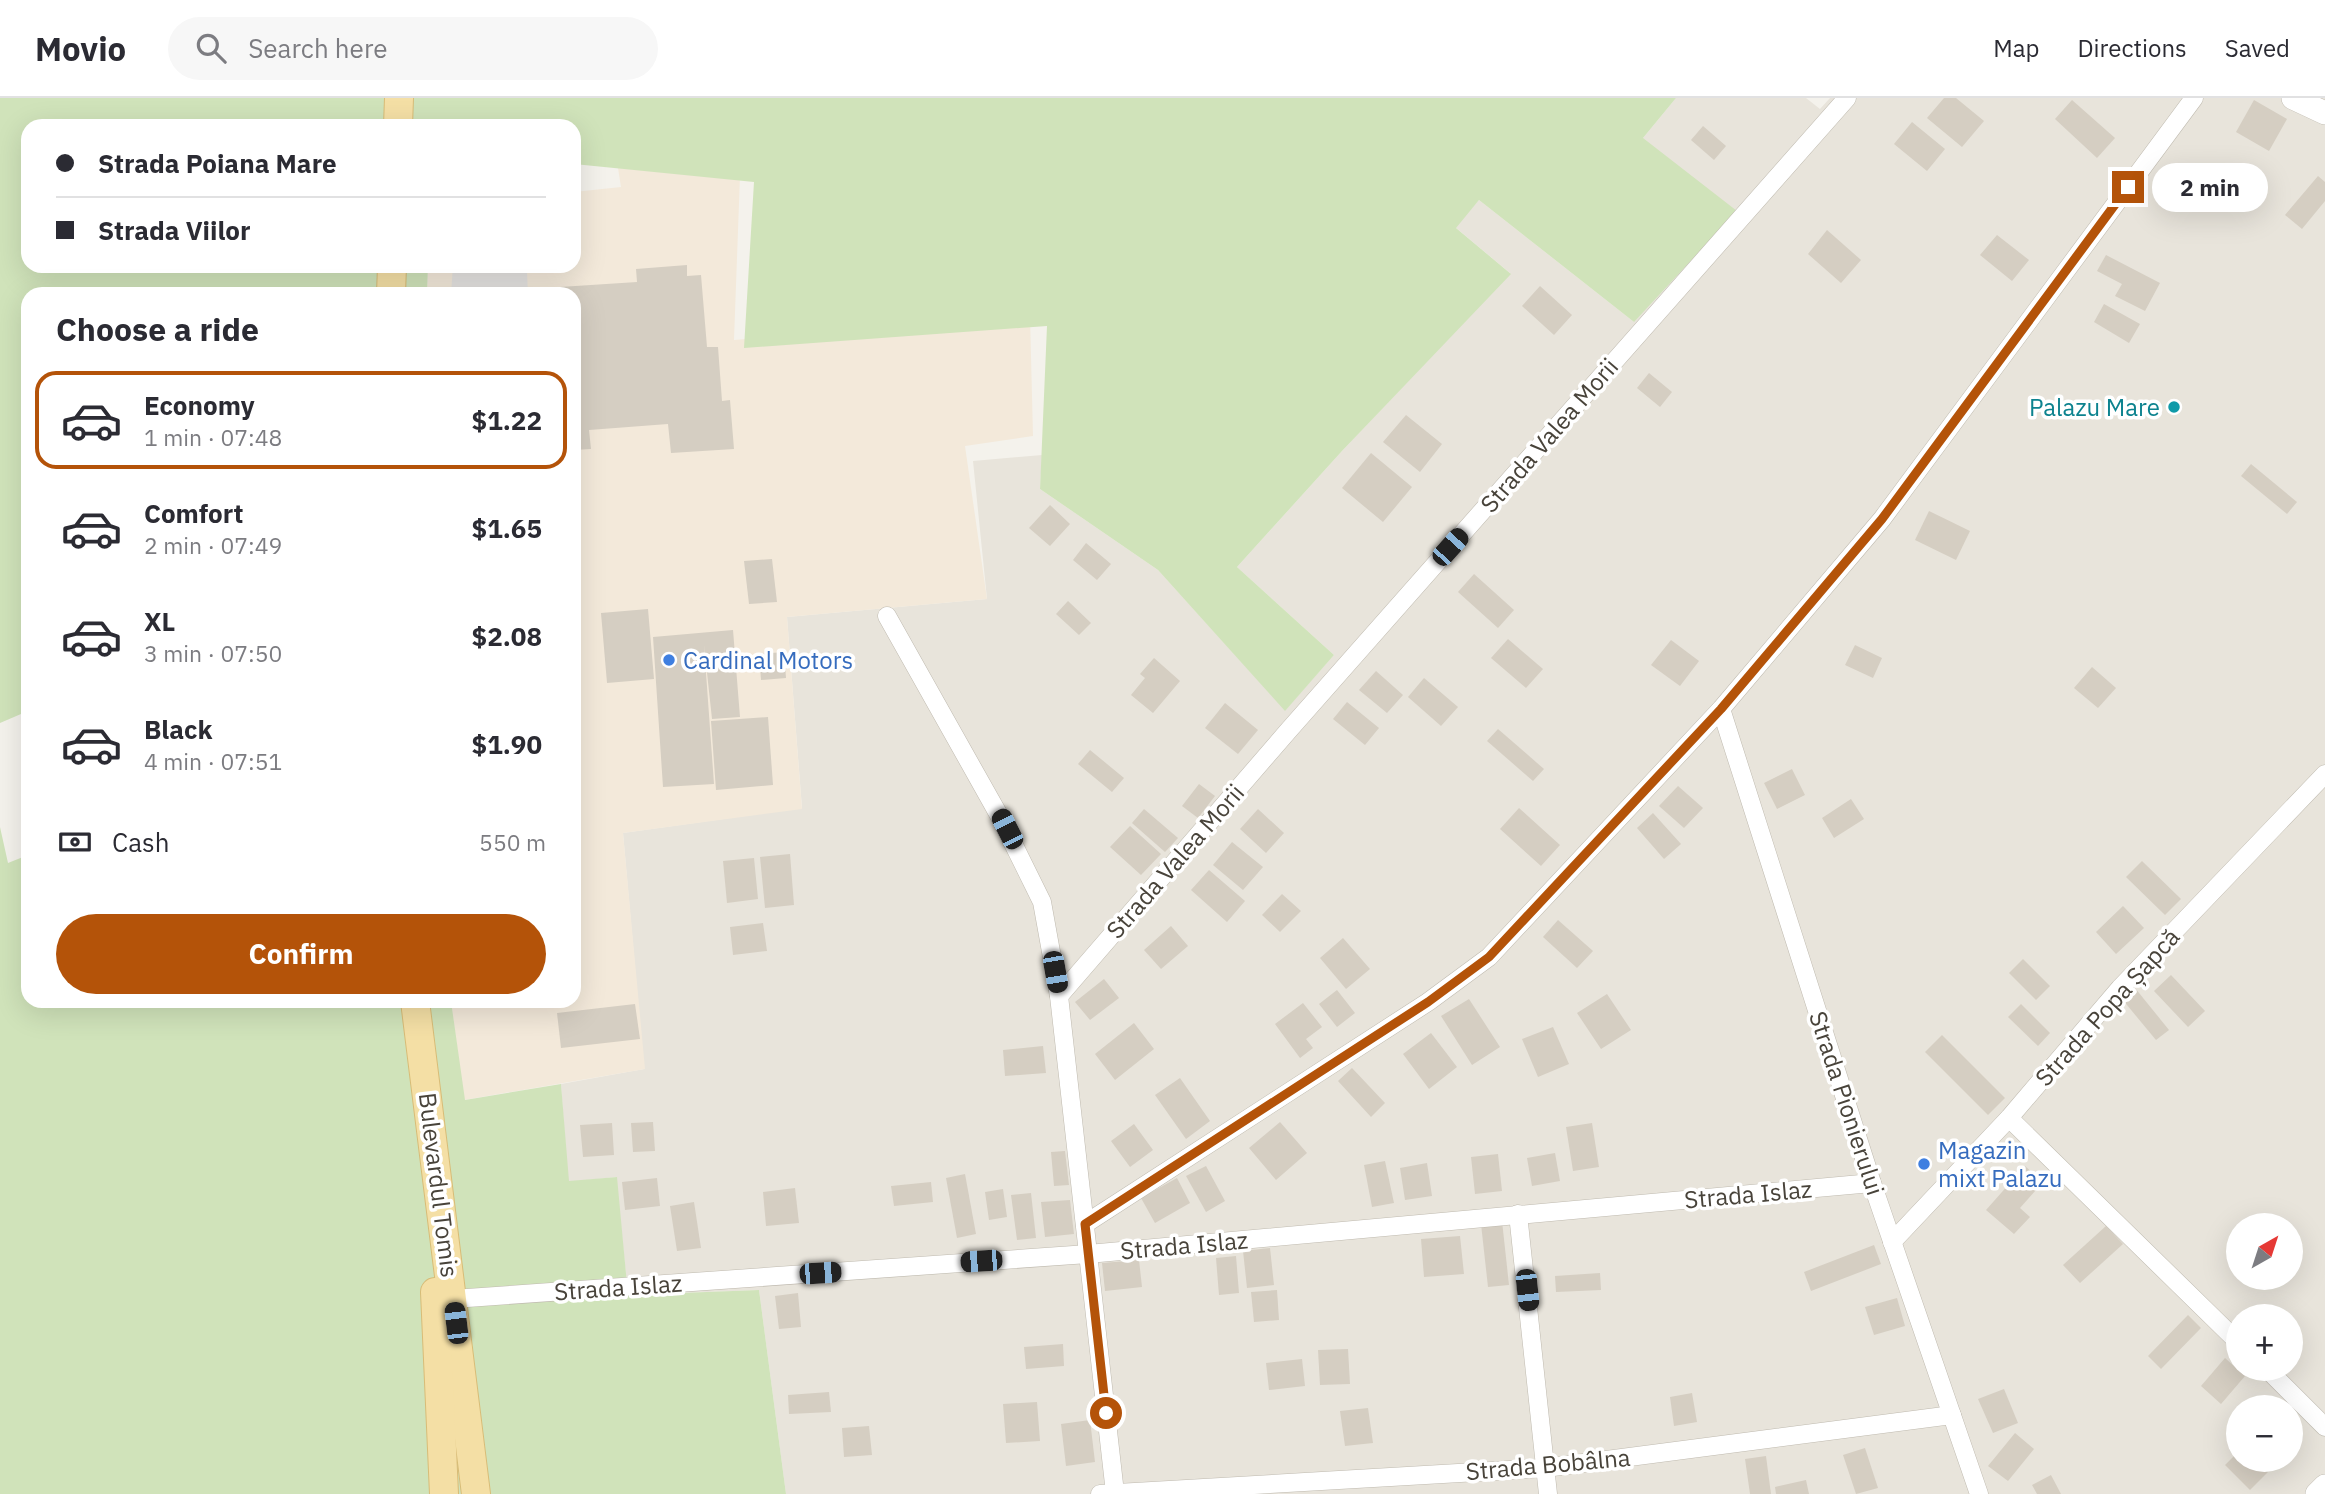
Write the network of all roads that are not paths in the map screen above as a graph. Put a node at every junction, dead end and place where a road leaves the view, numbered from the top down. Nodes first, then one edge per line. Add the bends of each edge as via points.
1 (380, 98) edge
2 (399, 98) edge
3 (1847, 98) edge
4 (2194, 98) edge
5 (2293, 98) edge
6 (2325, 113) edge
7 (379, 119) edge
8 (398, 119) edge
9 (887, 615) dead end
10 (1721, 709) junction
11 (2325, 774) edge
12 (1059, 996) junction
13 (399, 1008) edge
14 (416, 1008) edge
15 (2009, 1118) junction
16 (1872, 1183) junction
17 (1518, 1214) junction
18 (1085, 1224) junction
19 (1892, 1242) junction
20 (1088, 1254) junction
21 (453, 1299) junction
22 (2226, 1330) edge
23 (2279, 1381) edge
24 (1952, 1415) junction
25 (2325, 1427) edge
26 (1545, 1468) junction
27 (2325, 1486) edge
28 (1201, 1491) edge
29 (1108, 1493) edge
30 (444, 1494) edge
31 (476, 1494) edge
32 (1548, 1494) edge
33 (1979, 1494) edge
34 (2317, 1494) edge

1 - 7 main road
2 - 8 main road
3 - 12 street, Strada Valea Morii
4 - 10 street via 1882,519
5 - 6 street
9 - 12 street via 1042,902
10 - 16 street, Strada Pionierului
10 - 18 street via 1489,957 1428,1002
11 - 15 street, Strada Popa Șapcă via 2120,988
12 - 18 street
13 - 30 main road, Bulevardul Tomis via 436,1295
14 - 21 main road, Bulevardul Tomis
15 - 19 street, Strada Popa Șapcă
15 - 22 street
16 - 17 street, Strada Islaz
16 - 19 street, Strada Pionierului
17 - 20 street, Strada Islaz
17 - 26 street
18 - 20 street
19 - 24 street, Strada Pionierului
20 - 21 street, Strada Islaz
20 - 29 street
21 - 31 main road, Bulevardul Tomis
23 - 25 street
24 - 26 street, Strada Bobâlna
24 - 33 street, Strada Pionierului
26 - 28 street, Strada Bobâlna
26 - 32 street
27 - 34 street
28 - 29 street, Strada Bobâlna

